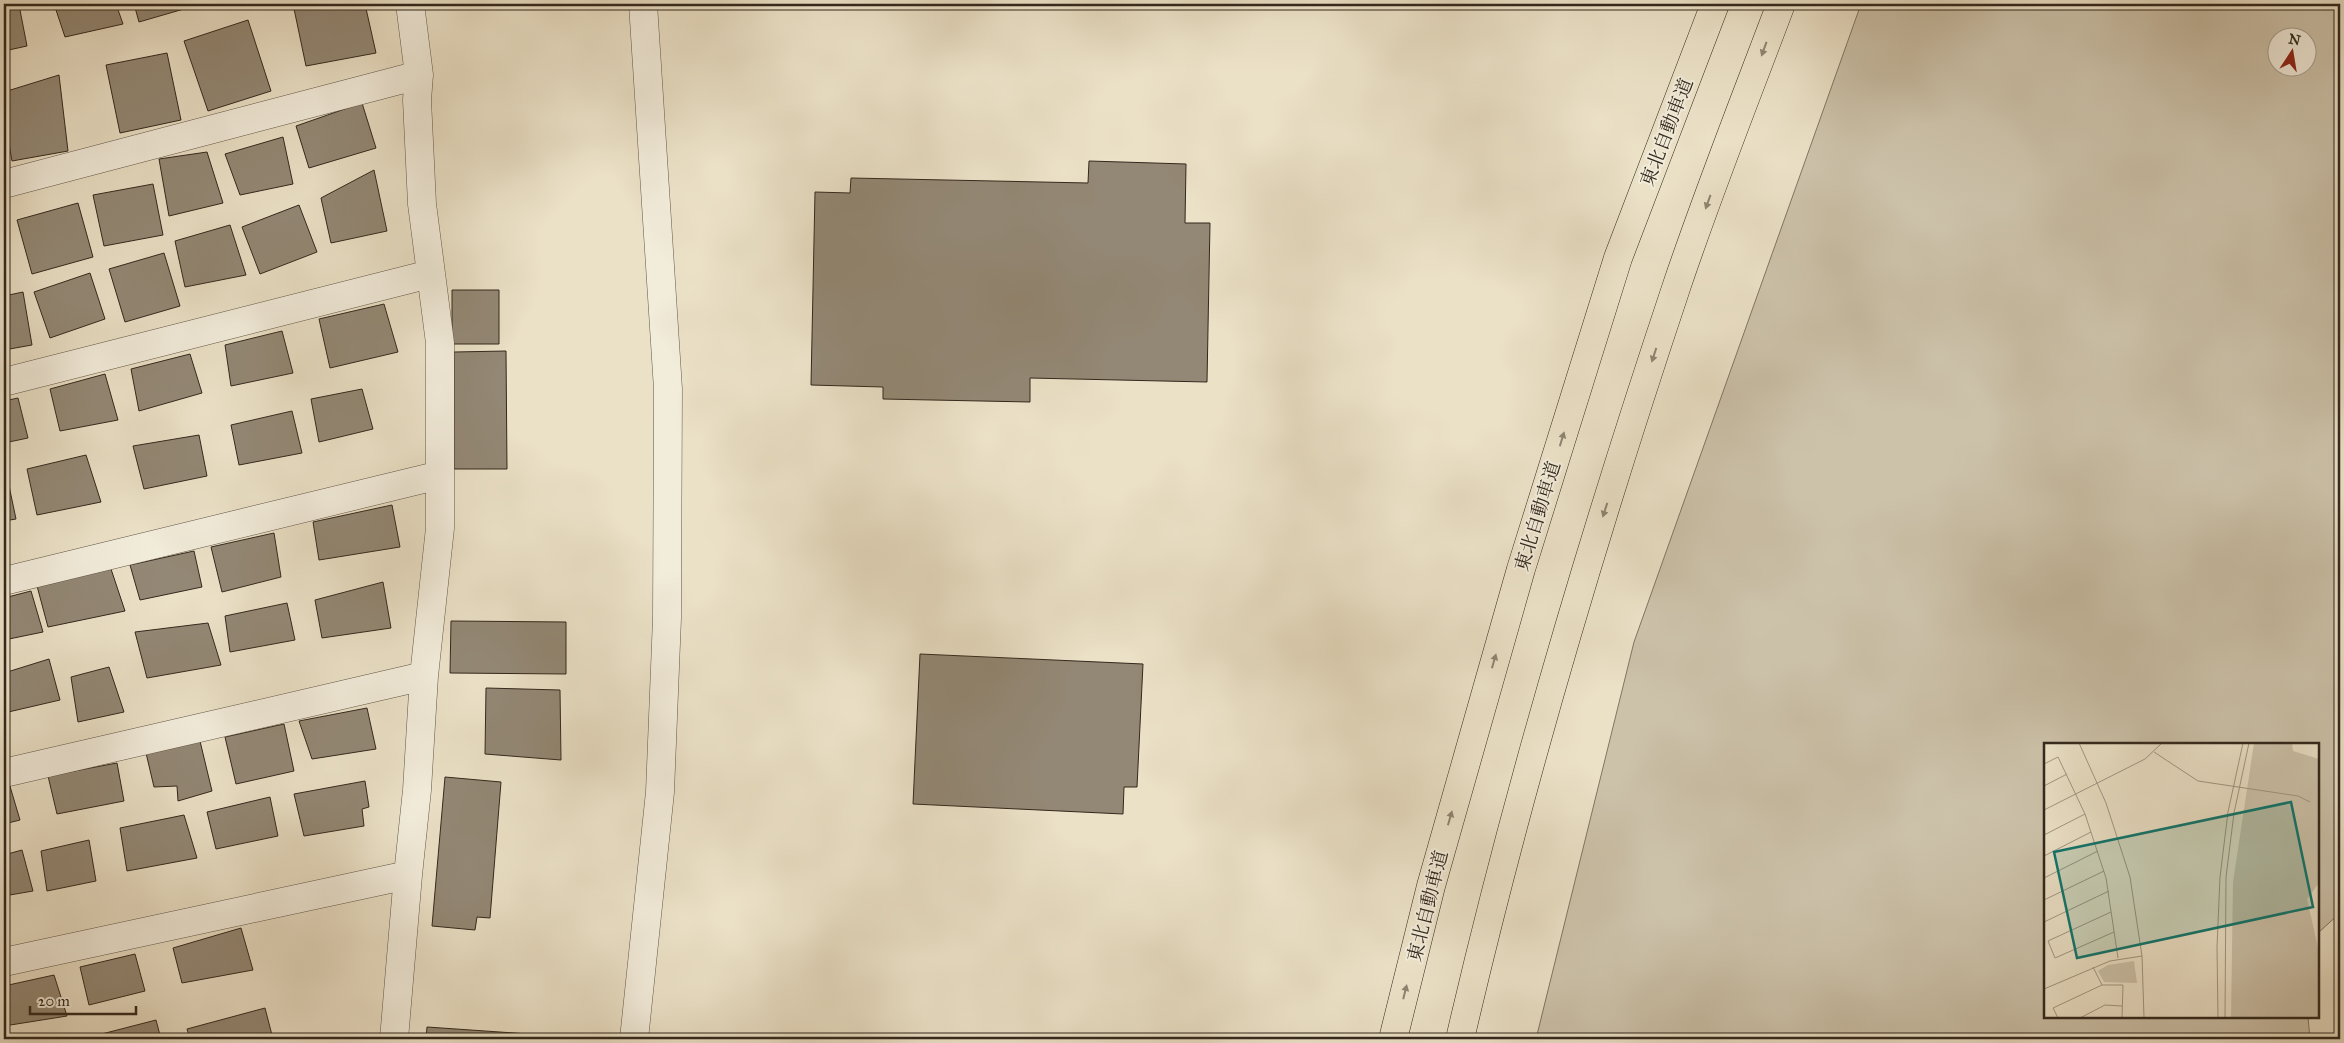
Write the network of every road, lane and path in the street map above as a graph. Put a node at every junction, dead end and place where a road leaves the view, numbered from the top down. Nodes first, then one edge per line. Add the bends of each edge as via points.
1 (410, 4) edge
2 (643, 4) edge
3 (1715, 4) edge
4 (1781, 4) edge
5 (419, 75) junction
6 (4, 184) edge
7 (430, 274) junction
8 (4, 382) edge
9 (440, 475) junction
10 (4, 581) edge
11 (424, 676) junction
12 (4, 773) edge
13 (408, 875) junction
14 (4, 962) edge
15 (394, 1039) edge
16 (634, 1039) edge
17 (1393, 1039) edge
18 (1460, 1039) edge

1 - 5 street
2 - 16 street via 668,389 667,618 660,792
17 -> 3 highway, 東北自動車道 via 1430,886 1524,560 1618,258
4 -> 18 highway via 1678,282 1581,582 1492,903
5 - 6 street
5 - 7 street via 422,204
7 - 8 street
7 - 9 street via 440,343
9 - 10 street
9 - 11 street via 440,528
11 - 12 street
11 - 13 street via 418,790
13 - 14 street
13 - 15 street

